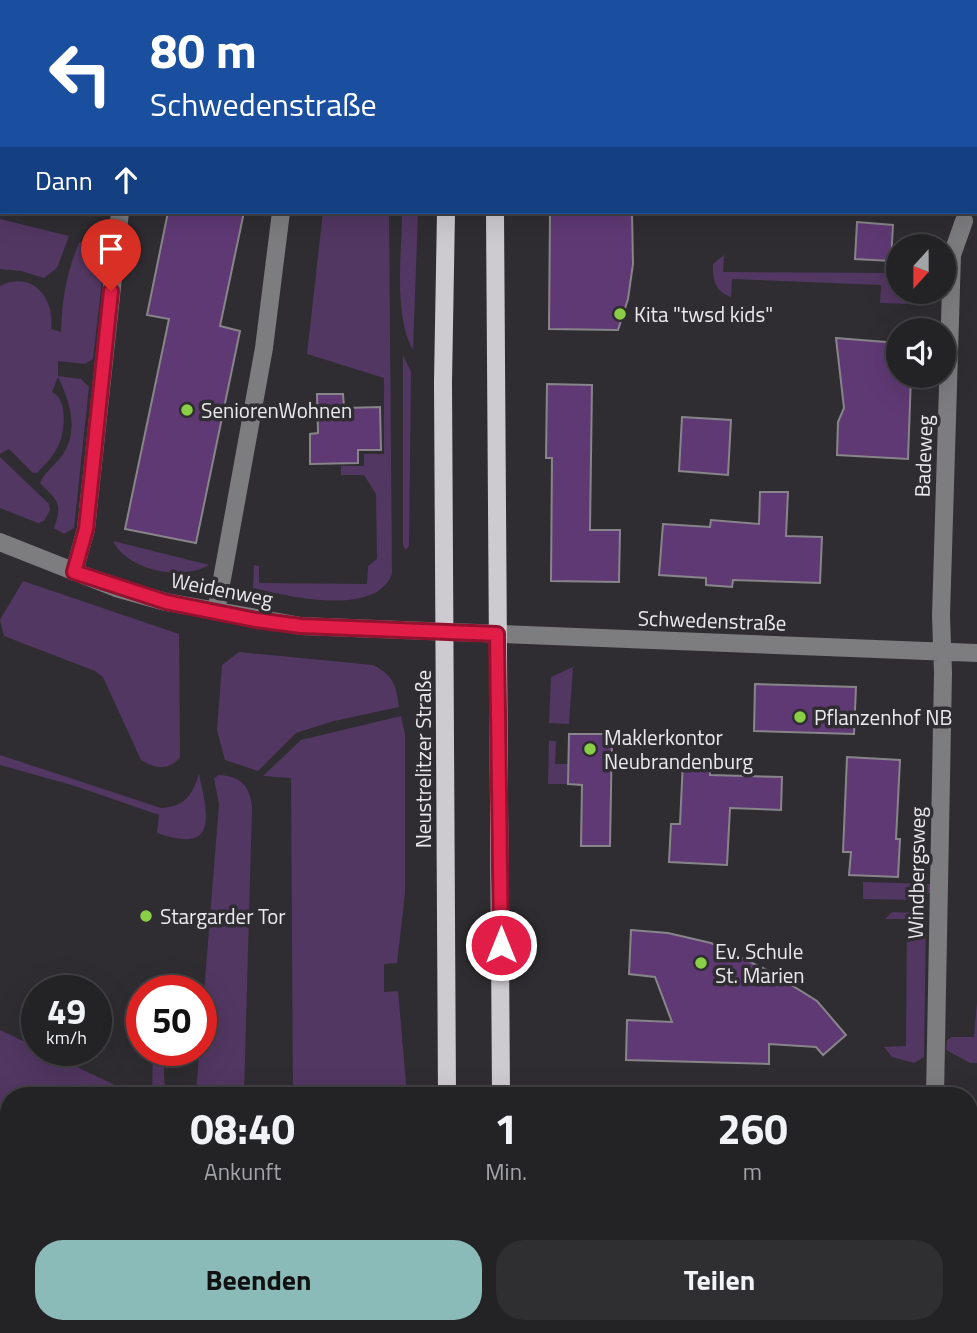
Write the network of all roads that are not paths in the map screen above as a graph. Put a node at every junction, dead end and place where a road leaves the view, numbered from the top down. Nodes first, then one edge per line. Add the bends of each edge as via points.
1 (120, 214) edge
2 (281, 214) edge
3 (446, 214) edge
4 (495, 214) edge
5 (965, 219) edge
6 (0, 542) edge
7 (74, 572) junction
8 (216, 612) junction
9 (446, 631) junction
10 (497, 634) junction
11 (944, 652) junction
12 (977, 653) edge
13 (447, 1087) edge
14 (501, 1087) edge
15 (935, 1087) edge

1 - 7 street via 86,529
2 - 8 street via 264,348
3 - 9 main road, Neustrelitzer Straße
4 - 10 main road
5 - 11 street, Badeweg via 952,255 941,616
6 - 7 street, Weidenweg
7 - 8 street, Weidenweg via 116,588
8 - 9 street, Weidenweg via 301,626
9 - 10 street, Schwedenstraße
9 - 13 main road, Neustrelitzer Straße
10 - 11 street, Schwedenstraße
10 - 14 main road
11 - 12 street, Schwedenstraße
11 - 15 street, Windbergsweg

